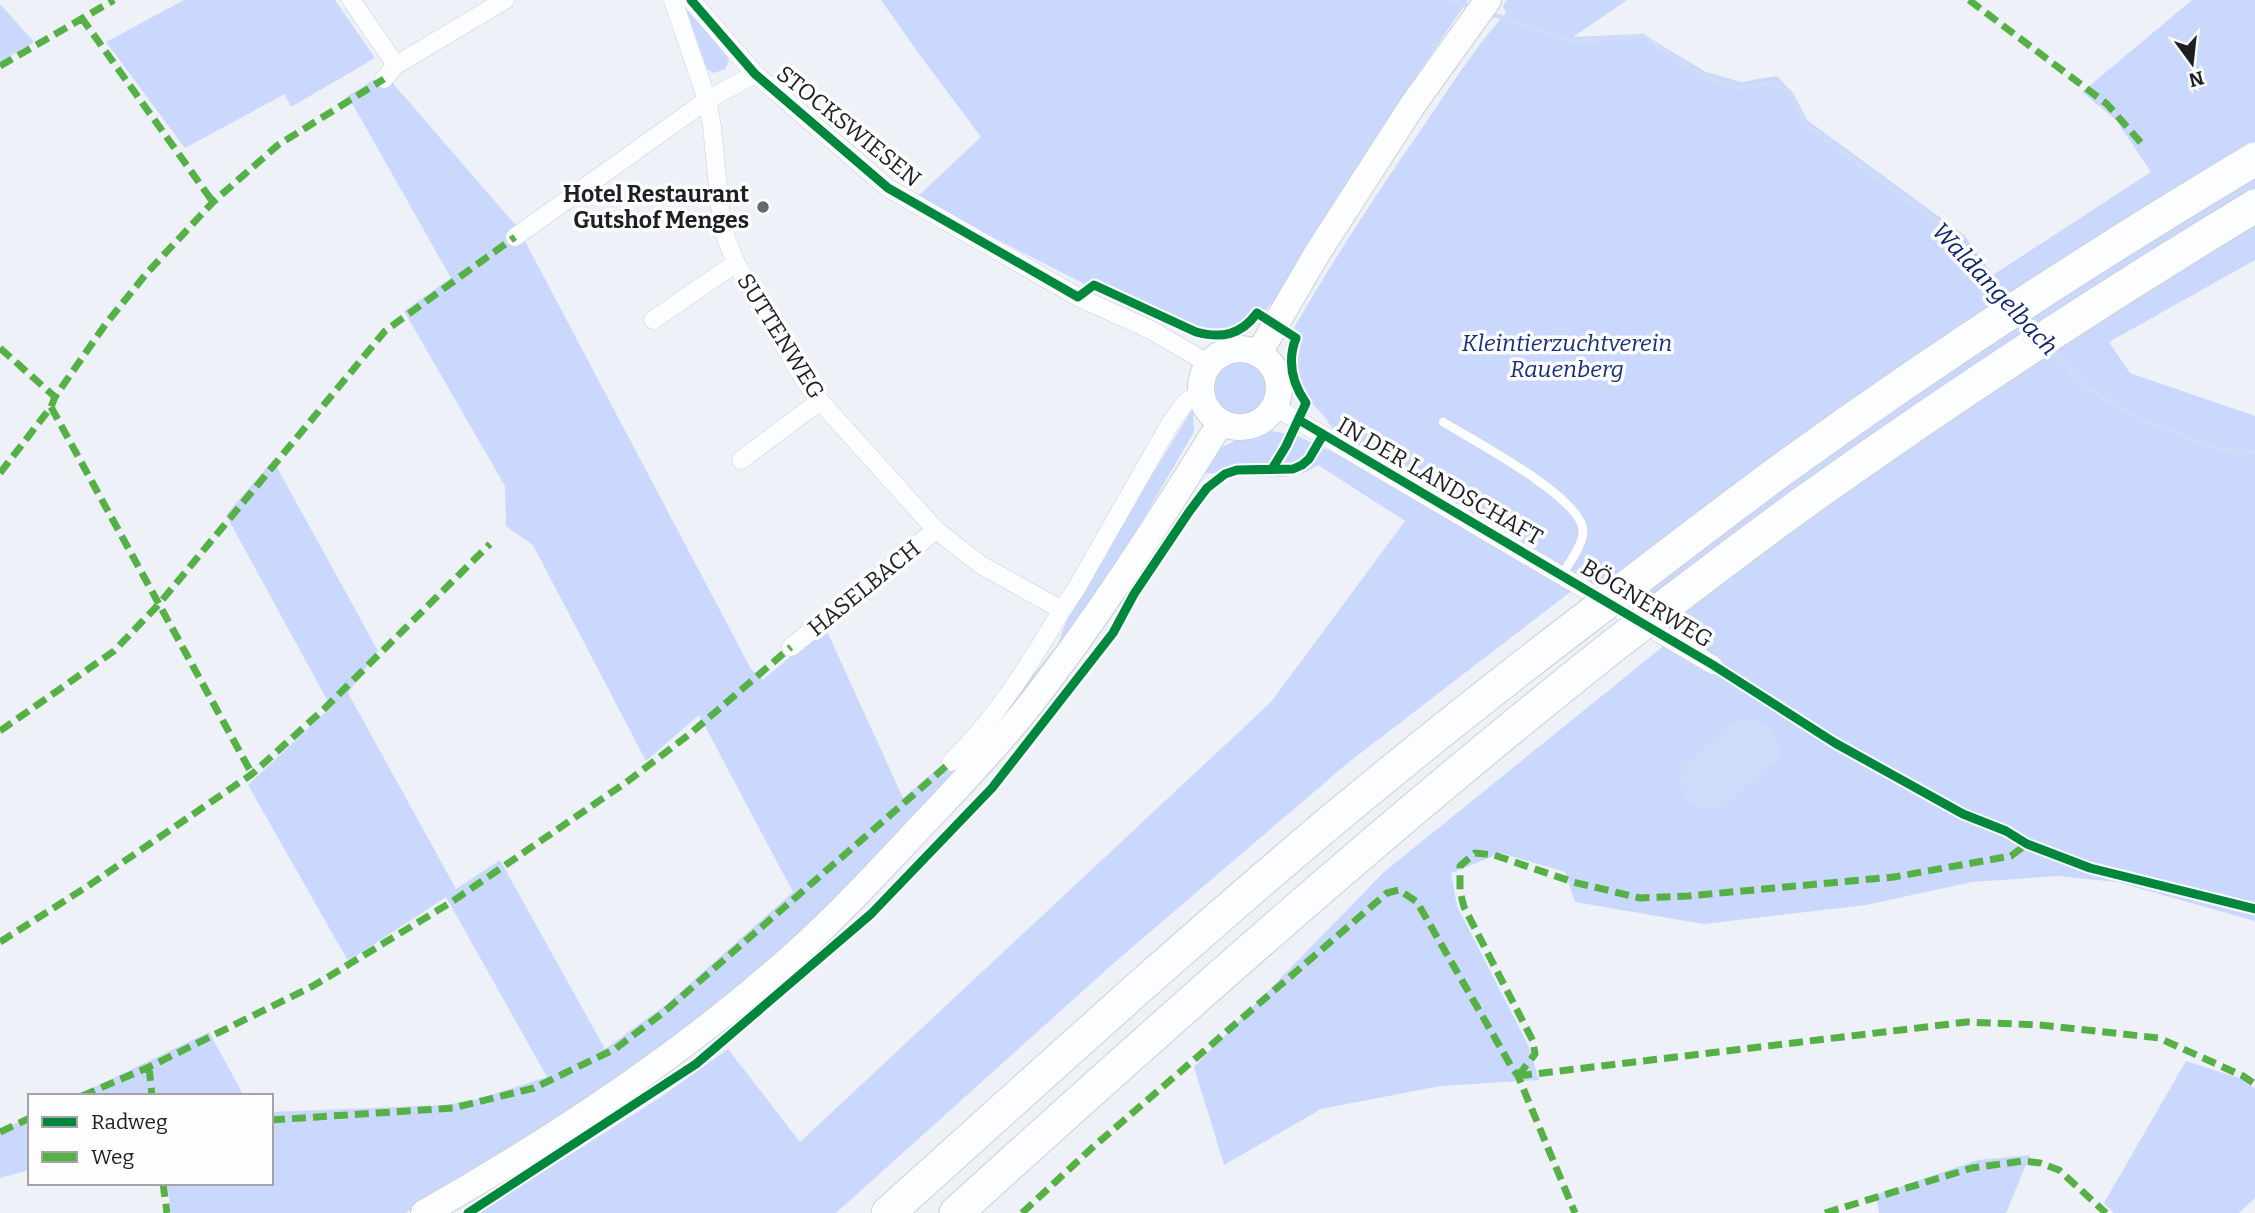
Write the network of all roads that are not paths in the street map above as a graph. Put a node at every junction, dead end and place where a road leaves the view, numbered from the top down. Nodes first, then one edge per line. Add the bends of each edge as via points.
1 (351, 0) edge
2 (505, 0) edge
3 (673, 0) edge
4 (691, 0) edge
5 (1488, 0) edge
6 (396, 65) junction
7 (755, 74) junction
8 (384, 79) dead end
9 (707, 100) junction
10 (2255, 159) edge
11 (2255, 206) edge
12 (515, 237) dead end
13 (736, 262) junction
14 (653, 320) dead end
15 (1259, 353) junction
16 (1209, 364) junction
17 (1192, 398) junction
18 (820, 401) junction
19 (1275, 407) junction
20 (1221, 422) junction
21 (1443, 422) dead end
22 (741, 460) dead end
23 (936, 530) junction
24 (1562, 575) junction
25 (1062, 610) junction
26 (791, 647) dead end
27 (1713, 665) dead end
28 (951, 762) dead end
29 (424, 1213) edge
30 (888, 1213) edge
31 (956, 1213) edge

1 - 6 street
2 - 6 street
3 - 9 street, SUTTENWEG
4 - 7 street, STOCKSWIESEN
5 - 15 street via 1412,106
6 - 8 street
7 - 9 street
7 - 16 street, STOCKSWIESEN via 888,188 1078,297 1152,330
9 - 12 street
9 - 13 street, SUTTENWEG via 721,217
10 - 30 highway, bridge via 1933,364 1780,471 1590,615 1328,824
11 - 31 highway, bridge via 1956,397 1802,504 1613,646 1281,921
13 - 14 street
13 - 18 street, SUTTENWEG
15 - 16 street via 1237,349
15 - 19 street via 1277,373 1280,386
16 - 17 street
17 - 20 street
17 - 25 street via 1170,424
18 - 22 street
18 - 23 street, SUTTENWEG
19 - 20 street via 1250,426 1236,428
19 - 24 street, IN DER LANDSCHAFT
20 - 29 street via 1092,622 1027,708 845,908 677,1050 513,1162
21 - 24 lane via 1553,489 1578,516 1583,530 1580,543
23 - 25 street, SUTTENWEG via 981,565
23 - 26 street, HASELBACH
24 - 27 street, BÖGNERWEG
25 - 28 street via 1026,669

